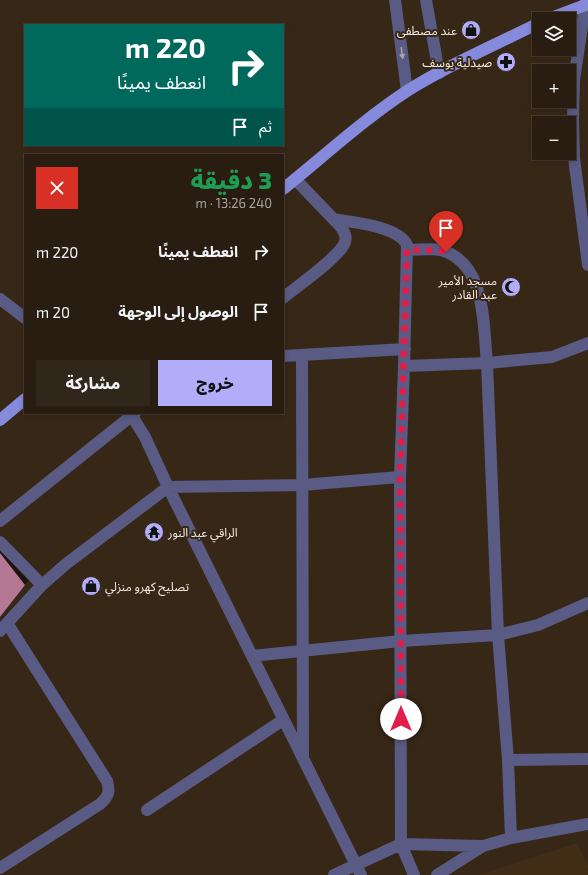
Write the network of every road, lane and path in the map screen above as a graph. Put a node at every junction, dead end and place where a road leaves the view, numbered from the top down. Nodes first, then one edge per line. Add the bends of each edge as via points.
1 (395, 0) edge
2 (426, 0) edge
3 (587, 3) edge
4 (565, 12) edge
5 (532, 26) edge
6 (584, 35) edge
7 (439, 73) junction
8 (407, 91) junction
9 (296, 179) junction
10 (284, 188) edge
11 (332, 219) junction
12 (407, 250) junction
13 (588, 265) edge
14 (284, 297) edge
15 (0, 299) edge
16 (24, 317) edge
17 (588, 343) edge
18 (405, 349) junction
19 (284, 356) edge
20 (302, 356) junction
21 (487, 363) junction
22 (404, 366) junction
23 (24, 400) edge
24 (132, 414) edge
25 (0, 420) edge
26 (400, 477) junction
27 (302, 485) junction
28 (168, 487) junction
29 (0, 521) edge
30 (0, 542) edge
31 (42, 585) junction
32 (588, 603) edge
33 (4, 627) edge
34 (498, 635) junction
35 (401, 641) junction
36 (302, 651) junction
37 (252, 656) junction
38 (283, 720) junction
39 (588, 759) edge
40 (508, 760) junction
41 (303, 761) junction
42 (147, 810) dead end
43 (588, 824) edge
44 (511, 838) junction
45 (401, 844) junction
46 (482, 846) junction
47 (0, 868) edge
48 (358, 870) edge
49 (334, 875) edge
50 (414, 875) edge
51 (437, 875) edge

1 -> 8 street
2 - 7 street
3 - 4 main road
3 - 6 street
5 - 7 main road
6 - 13 street via 574,80 574,158
7 - 8 main road
8 - 9 main road
9 - 10 main road
9 - 11 street
11 - 12 street via 391,231 403,239
11 - 14 street via 344,232 344,244 314,274
12 - 18 street
12 - 21 street via 446,252 461,262 472,276 480,298
15 - 16 street
17 - 21 street via 552,357
18 - 20 street
18 - 22 street
19 - 20 street
20 - 27 street
21 - 22 street
21 - 34 street
22 - 26 street
23 - 25 main road
24 - 28 street
24 - 29 street
26 - 27 street
26 - 35 street
27 - 28 street
27 - 36 street
28 - 31 street
28 - 37 street
30 - 31 street
31 - 33 street
32 - 34 street via 538,625
33 - 47 street via 107,781 109,789 108,795 100,804
34 - 35 street
34 - 40 street
35 - 36 street
35 - 45 street
36 - 37 street
36 - 41 street
37 - 38 street
38 - 41 street
38 - 42 street
39 - 40 street
40 - 44 street
41 - 48 street
43 - 44 street
44 - 46 street
45 - 46 street
45 - 48 street
45 - 50 street
46 - 51 street
48 - 49 street

